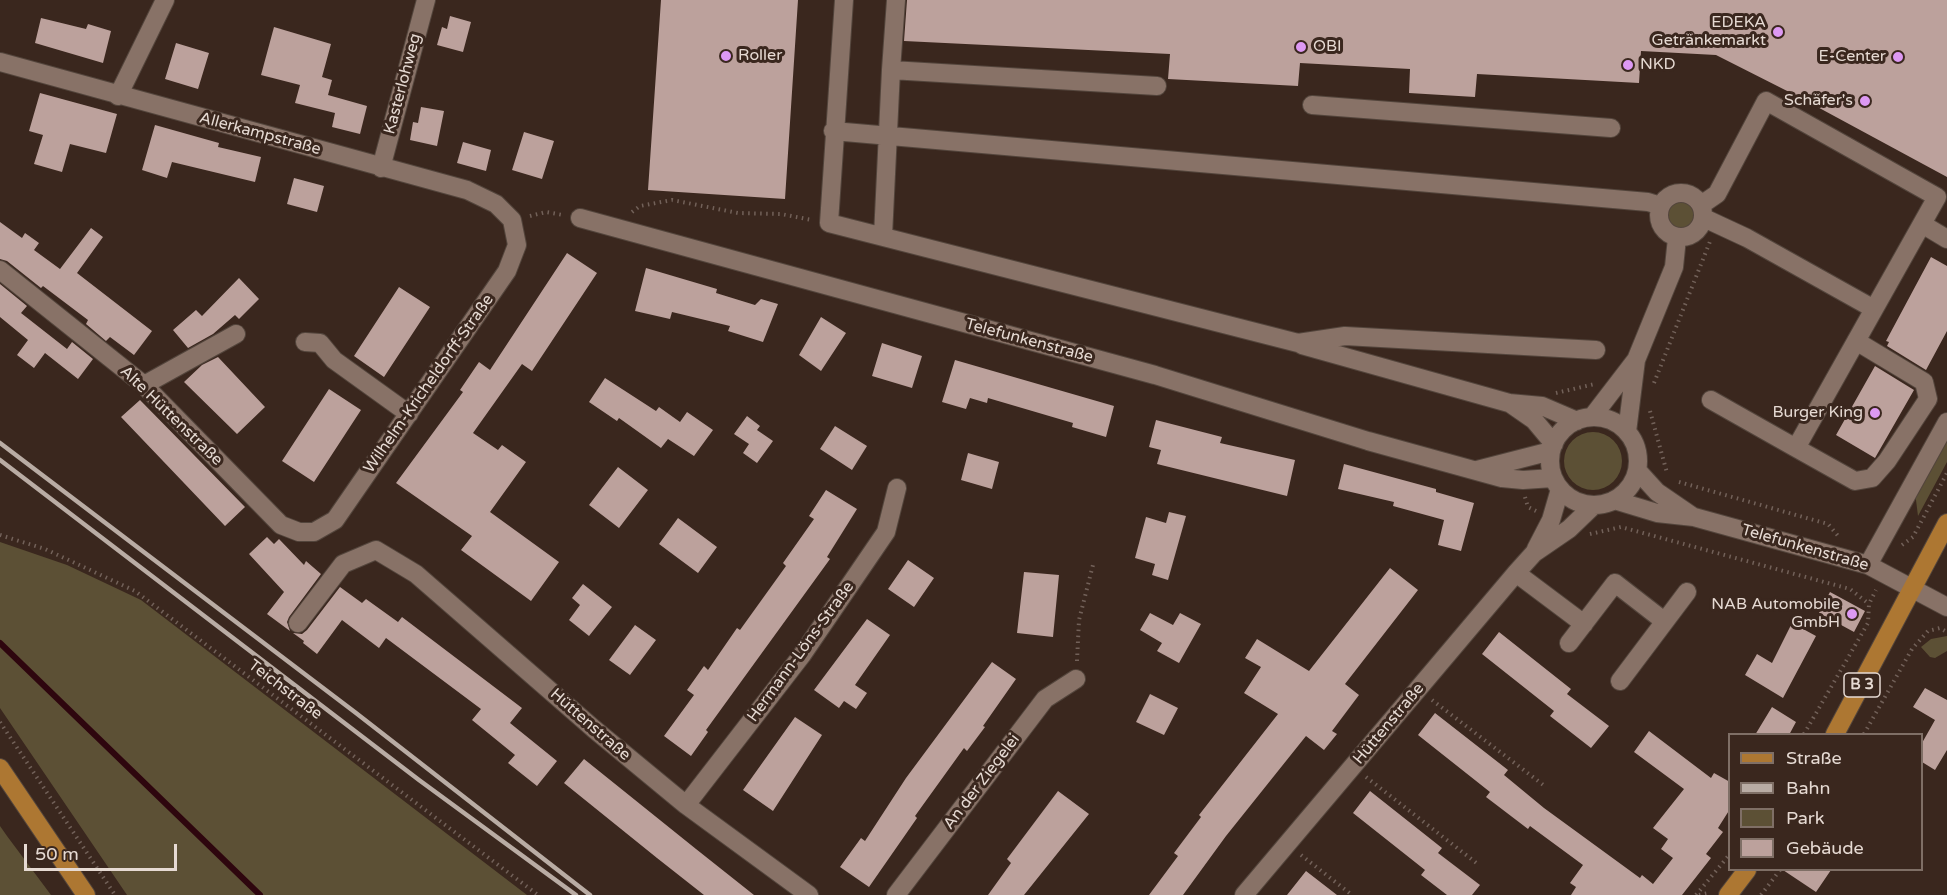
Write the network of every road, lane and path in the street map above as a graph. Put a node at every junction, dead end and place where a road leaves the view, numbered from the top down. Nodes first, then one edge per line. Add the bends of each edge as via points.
1 (165, 0) edge
2 (426, 0) edge
3 (844, 0) edge
4 (896, 0) edge
5 (0, 62) edge
6 (891, 70) junction
7 (1157, 86) dead end
8 (118, 96) junction
9 (1312, 105) dead end
10 (1611, 128) dead end
11 (833, 131) junction
12 (888, 136) junction
13 (381, 168) junction
14 (1661, 206) junction
15 (1707, 215) junction
16 (580, 218) joint
17 (512, 220) junction
18 (829, 223) junction
19 (1922, 224) junction
20 (613, 228) junction
21 (883, 236) junction
22 (1677, 238) junction
23 (1947, 239) edge
24 (0, 270) edge
25 (1874, 309) junction
26 (236, 334) dead end
27 (1856, 341) junction
28 (306, 342) dead end
29 (1298, 343) junction
30 (1596, 350) dead end
31 (1636, 360) junction
32 (144, 385) junction
33 (1653, 386) dead end
34 (1711, 400) dead end
35 (1509, 402) junction
36 (409, 414) junction
37 (1585, 419) junction
38 (1947, 422) edge
39 (1627, 432) junction
40 (1552, 448) junction
41 (1796, 448) junction
42 (1477, 470) junction
43 (1637, 470) junction
44 (1947, 473) edge
45 (1557, 483) junction
46 (897, 488) dead end
47 (1614, 500) junction
48 (1594, 505) junction
49 (1694, 517) junction
50 (1947, 523) edge
51 (314, 532) joint
52 (0, 535) edge
53 (1913, 537) dead end
54 (1534, 553) junction
55 (1094, 561) dead end
56 (1868, 566) junction
57 (1515, 573) junction
58 (1912, 588) junction
59 (1687, 592) dead end
60 (1869, 604) dead end
61 (1947, 607) edge
62 (1664, 621) junction
63 (298, 623) dead end
64 (1584, 624) junction
65 (1947, 632) edge
66 (1569, 643) dead end
67 (1076, 679) joint
68 (1620, 681) dead end
69 (1418, 690) junction
70 (0, 722) edge
71 (1805, 733) edge
72 (1836, 733) edge
73 (1865, 733) edge
74 (1353, 767) junction
75 (0, 768) edge
76 (1546, 787) dead end
77 (686, 805) junction
78 (1287, 844) junction
79 (1728, 856) edge
80 (1479, 865) dead end
81 (1746, 871) edge
82 (1779, 871) edge
83 (1709, 893) dead end
84 (86, 895) edge
85 (115, 895) edge
86 (538, 895) edge
87 (809, 895) edge
88 (896, 895) edge
89 (1244, 895) edge
90 (1352, 895) edge
91 (1697, 895) edge
92 (1728, 895) edge
93 (1761, 895) edge

1 - 8 street
2 - 13 street, Kasterlohweg
3 - 11 street
4 - 6 street
5 - 8 street, Allerkampstraße
6 - 7 street
6 - 12 street
8 - 13 street, Allerkampstraße
9 - 10 street
11 - 12 street
11 - 18 street
12 - 14 street
12 - 21 street
13 - 17 street, Allerkampstraße via 467,190 496,204
14 - 15 street via 1678,193 1693,196
14 - 22 street via 1661,226
15 - 19 street via 1766,101 1937,197
15 - 22 street via 1698,232
15 - 25 street
15 - 33 path
16 - 17 path via 546,212
16 - 20 street, Telefunkenstraße
17 - 36 street, Wilhelm-Kricheldorff-Straße via 518,245 507,271
18 - 20 path via 781,214 738,213 672,200 640,206
18 - 21 street
19 - 23 street
19 - 25 street
20 - 42 street, Telefunkenstraße via 1155,375 1368,441
21 - 29 street
22 - 31 street via 1674,267
24 - 32 street, Alte Hüttenstraße
25 - 27 street
26 - 32 street
27 - 41 street
27 - 41 street via 1924,382 1928,399 1872,478 1855,481
28 - 36 street via 320,343 334,360
29 - 30 street via 1346,336
29 - 35 street
31 - 37 street
31 - 39 street
32 - 51 street, Alte Hüttenstraße via 281,525 299,532
34 - 41 street
35 - 37 street via 1542,406
35 - 40 street via 1534,420
36 - 51 street, Wilhelm-Kricheldorff-Straße via 335,520
37 - 39 street via 1605,419
37 - 40 street via 1559,434
38 - 56 street
39 - 43 street via 1638,457
40 - 42 street, Telefunkenstraße
40 - 45 street
42 - 45 street, Telefunkenstraße via 1502,478
43 - 47 street via 1629,488
43 - 49 street, Telefunkenstraße via 1657,492
44 - 53 path
45 - 48 street via 1569,498
45 - 54 street via 1551,520
46 - 77 street, Hermann-Löns-Straße via 886,532 802,655
47 - 48 street
47 - 49 street, Telefunkenstraße via 1657,513
48 - 54 street via 1569,529
49 - 56 street, Telefunkenstraße
50 - 58 main road, B 3
52 - 86 path, Teichstraße via 45,549 135,591
54 - 57 street, Hüttenstraße
55 - 67 path via 1079,620
56 - 58 street, Telefunkenstraße
57 - 64 street
57 - 69 street, Hüttenstraße
58 - 61 street, Telefunkenstraße
58 - 72 main road, B 3
59 - 62 street
60 - 71 path via 1868,623
62 - 64 street via 1615,583
62 - 68 street
63 - 77 street, Hüttenstraße via 343,564 375,550 416,574
64 - 66 street
65 - 73 path via 1940,628 1928,631 1912,649
67 - 88 street, An der Ziegelei via 1045,699
69 - 74 street, Hüttenstraße
69 - 76 path
70 - 85 path
74 - 78 street, Hüttenstraße
74 - 80 path
75 - 84 main road
77 - 87 street, Hüttenstraße
78 - 89 street, Hüttenstraße
78 - 90 path
79 - 91 path
81 - 92 main road
82 - 93 path
83 - 91 path

